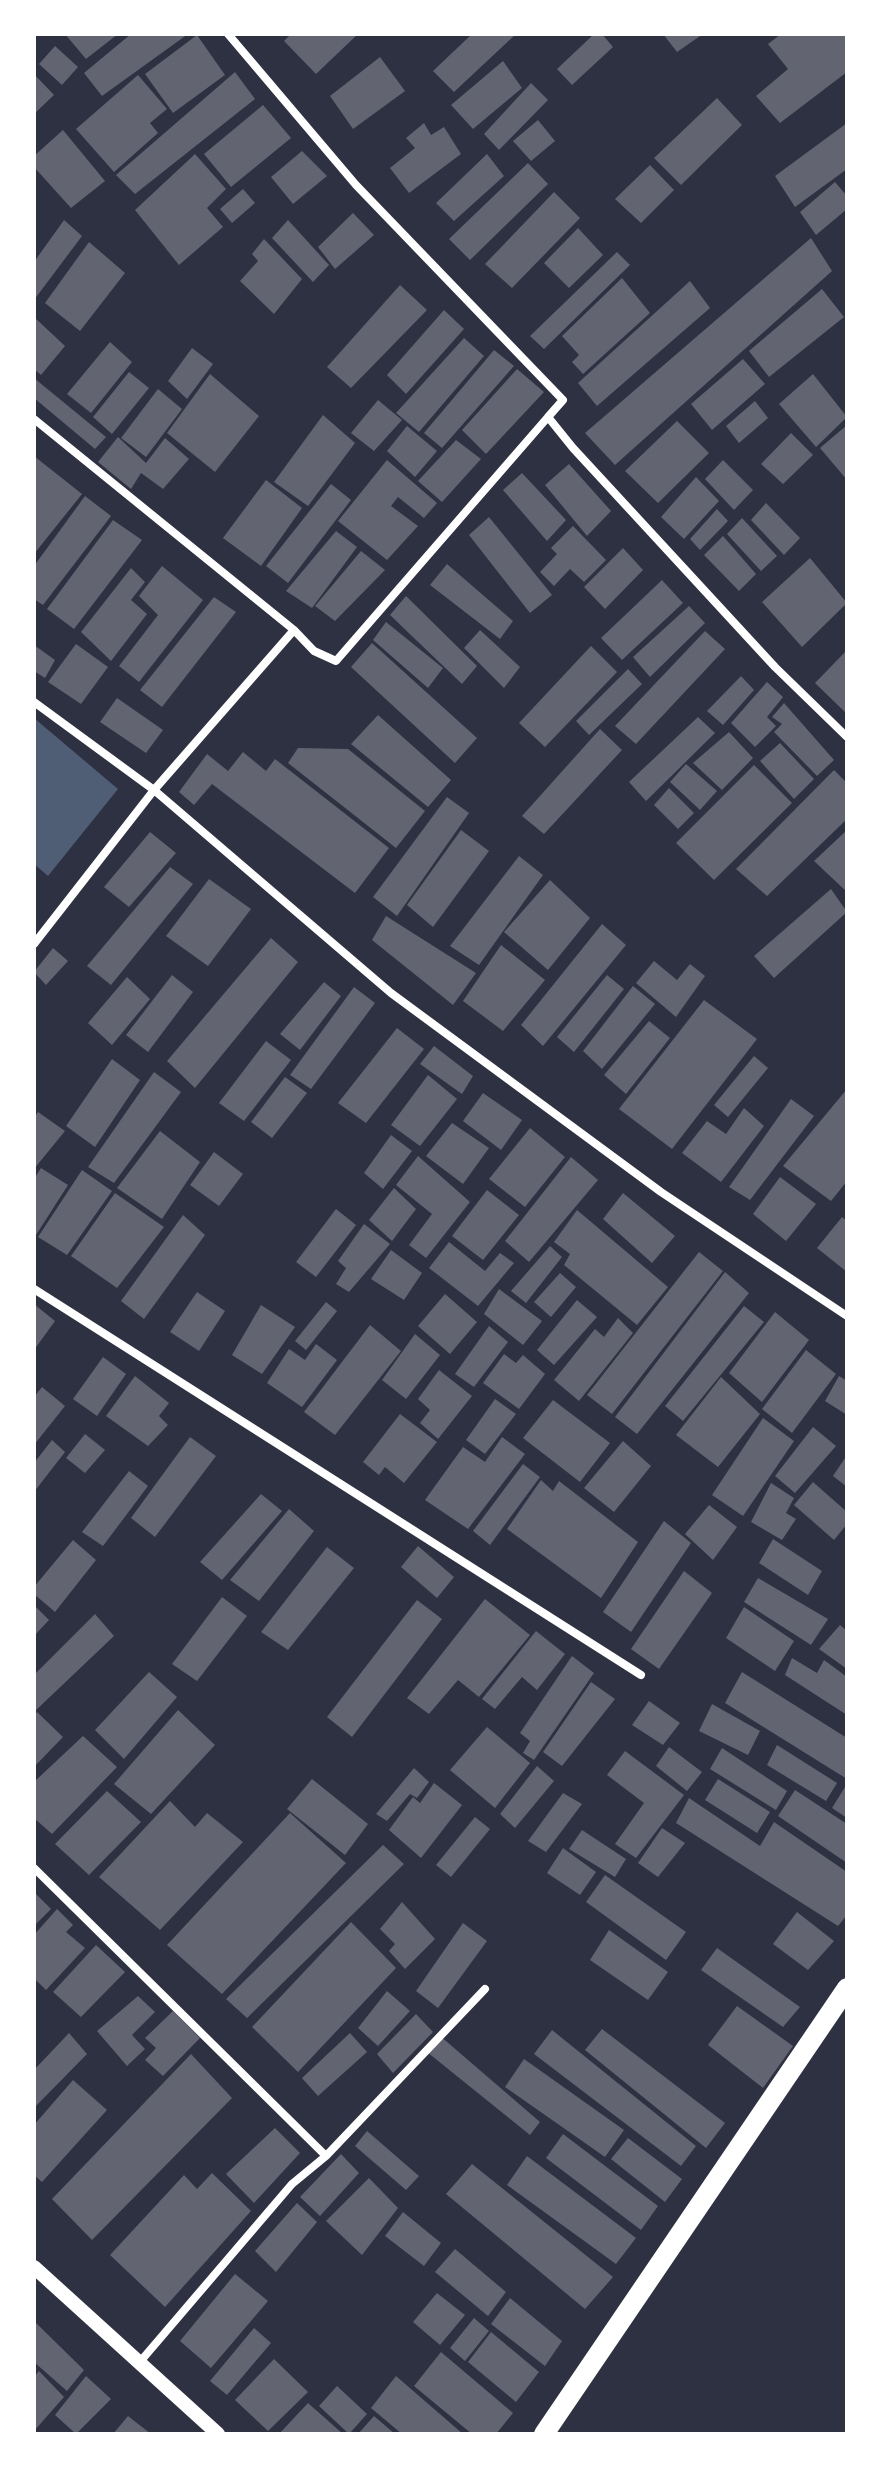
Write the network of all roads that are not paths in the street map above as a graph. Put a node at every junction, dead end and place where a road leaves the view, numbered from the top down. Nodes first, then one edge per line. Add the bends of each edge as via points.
1 (228, 34) edge
2 (548, 417) junction
3 (34, 419) edge
4 (294, 630) junction
5 (34, 702) edge
6 (847, 737) edge
7 (154, 790) junction
8 (34, 944) edge
9 (34, 1289) edge
10 (847, 1316) edge
11 (641, 1675) dead end
12 (34, 1868) edge
13 (847, 1988) edge
14 (485, 1989) dead end
15 (326, 2156) junction
16 (34, 2267) edge
17 (138, 2364) junction
18 (218, 2434) edge
19 (544, 2434) edge

1 - 2 street via 356,185 563,400
2 - 4 street via 336,661 314,651
2 - 6 street via 775,667
3 - 4 street
4 - 7 street
5 - 7 street
7 - 8 street
7 - 10 street via 391,993 661,1192
9 - 11 street
12 - 15 street
13 - 19 main road
14 - 15 street
15 - 17 street via 292,2184
16 - 17 street
17 - 18 street

